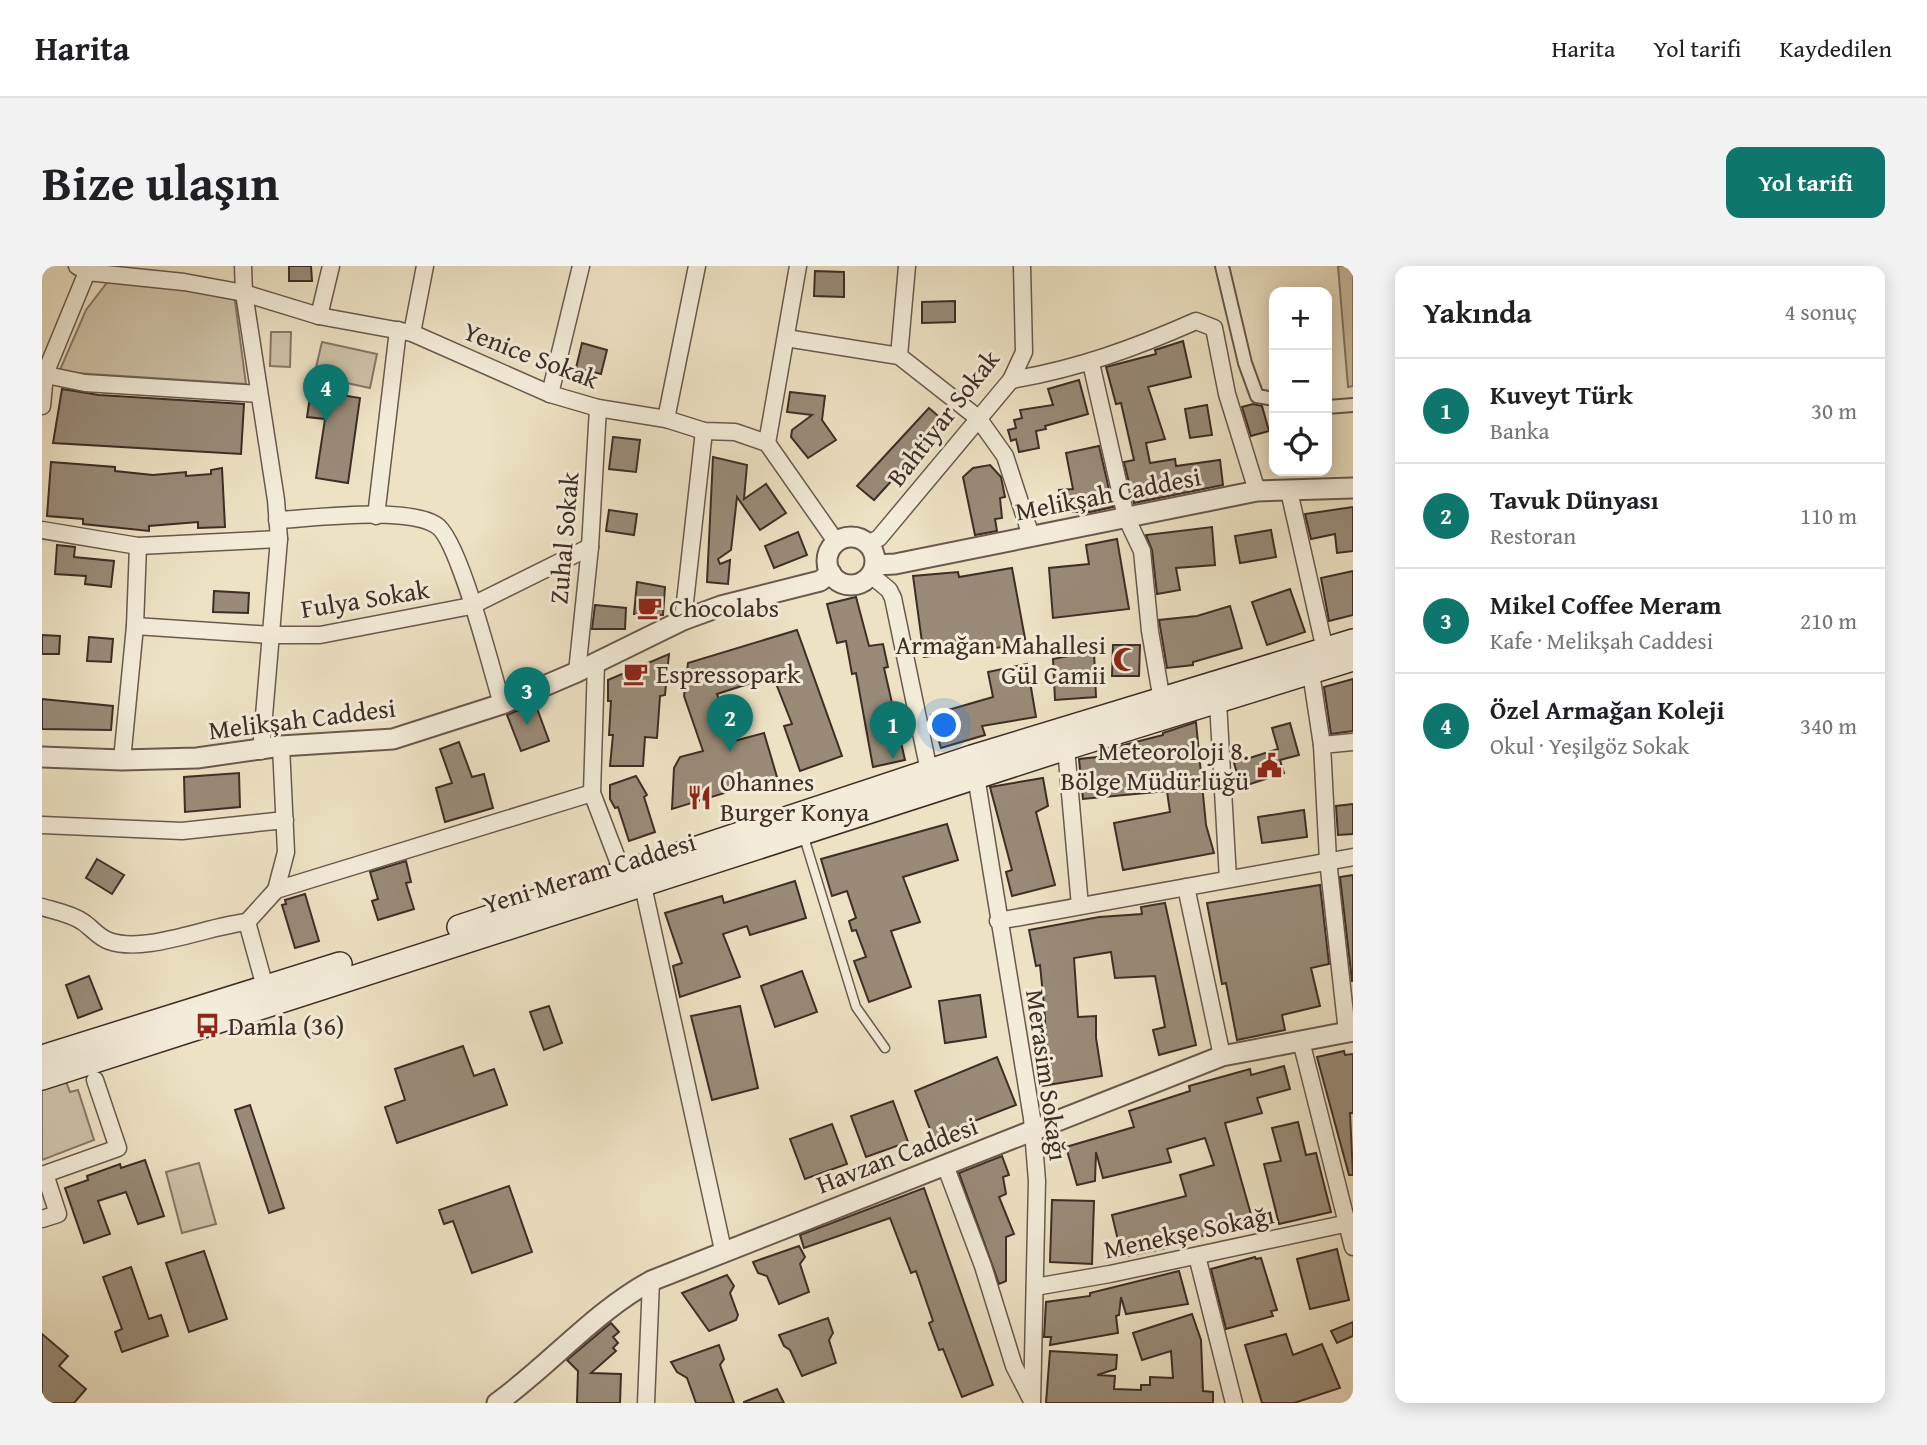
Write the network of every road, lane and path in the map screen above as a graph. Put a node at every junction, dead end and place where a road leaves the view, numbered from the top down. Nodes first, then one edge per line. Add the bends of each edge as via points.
1 (243, 266) edge
2 (331, 266) edge
3 (425, 266) edge
4 (581, 266) edge
5 (697, 266) edge
6 (798, 266) edge
7 (907, 266) edge
8 (1021, 266) edge
9 (1222, 266) edge
10 (82, 269) edge
11 (244, 293) junction
12 (319, 316) junction
13 (405, 332) junction
14 (786, 338) junction
15 (899, 356) junction
16 (1091, 363) junction
17 (44, 374) edge
18 (1011, 380) junction
19 (259, 394) junction
20 (550, 394) junction
21 (1269, 398) edge
22 (1353, 405) edge
23 (42, 406) edge
24 (1332, 407) edge
25 (598, 408) junction
26 (978, 418) junction
27 (666, 419) junction
28 (704, 431) junction
29 (767, 443) junction
30 (1353, 488) edge
31 (1257, 491) junction
32 (1289, 491) junction
33 (376, 516) junction
34 (1126, 517) junction
35 (277, 520) junction
36 (42, 530) edge
37 (1031, 536) junction
38 (279, 539) junction
39 (837, 542) junction
40 (867, 544) junction
41 (138, 546) junction
42 (590, 547) junction
43 (873, 570) junction
44 (831, 573) junction
45 (471, 606) junction
46 (683, 620) junction
47 (135, 626) junction
48 (271, 635) junction
49 (1353, 641) edge
50 (1325, 650) junction
51 (1353, 659) edge
52 (596, 663) junction
53 (577, 672) junction
54 (1311, 673) junction
55 (1162, 701) junction
56 (1218, 702) junction
57 (502, 704) junction
58 (1353, 741) edge
59 (1322, 745) junction
60 (281, 746) junction
61 (1066, 748) junction
62 (261, 751) junction
63 (42, 757) edge
64 (122, 760) junction
65 (974, 768) junction
66 (929, 771) junction
67 (592, 793) junction
68 (285, 820) junction
69 (42, 825) edge
70 (803, 834) junction
71 (1353, 857) edge
72 (1328, 860) junction
73 (623, 874) junction
74 (1228, 879) junction
75 (643, 886) junction
76 (1186, 887) junction
77 (276, 890) junction
78 (1080, 906) junction
79 (42, 907) edge
80 (998, 921) junction
81 (247, 922) junction
82 (265, 987) junction
83 (1350, 1031) edge
84 (1301, 1041) junction
85 (885, 1048) dead end
86 (1222, 1056) junction
87 (42, 1057) edge
88 (42, 1078) edge
89 (95, 1080) dead end
90 (1033, 1132) junction
91 (946, 1165) junction
92 (42, 1219) edge
93 (1349, 1223) edge
94 (1353, 1247) edge
95 (723, 1250) junction
96 (1197, 1256) junction
97 (651, 1281) junction
98 (1035, 1287) junction
99 (1032, 1402) edge
100 (497, 1403) edge
101 (646, 1403) edge
102 (1234, 1403) edge

1 - 11 street
2 - 12 street
3 - 13 street
4 - 20 street
5 - 27 street
6 - 14 street
7 - 15 street
8 - 18 street, Bahtiyar Sokak via 1024,352
9 - 21 street via 1245,363 1257,396
10 - 11 street, Yenice Sokak
10 - 17 street
11 - 12 street, Yenice Sokak
11 - 19 street
12 - 13 street, Yenice Sokak
13 - 20 street, Yenice Sokak
13 - 33 street
14 - 15 street
14 - 29 street
15 - 26 street
16 - 18 street
16 - 31 street via 1196,321 1214,328 1227,394
16 - 34 street
17 - 19 street via 86,383
17 - 23 street
18 - 26 street, Bahtiyar Sokak
19 - 35 street
20 - 25 street, Yenice Sokak
22 - 24 street
25 - 27 street, Yenice Sokak
25 - 42 street, Zuhal Sokak
26 - 37 street via 1005,456
26 - 40 street, Bahtiyar Sokak via 879,538
27 - 28 street, Yenice Sokak
28 - 29 street, Yenice Sokak via 735,432
28 - 46 street
29 - 39 street
30 - 32 street, Melikşah Caddesi
31 - 32 street, Melikşah Caddesi
31 - 34 street, Melikşah Caddesi
32 - 50 street
33 - 35 street
33 - 45 street via 411,516 438,525 454,547
34 - 37 street, Melikşah Caddesi
34 - 55 street via 1142,551
35 - 38 street
36 - 41 street
37 - 43 street, Melikşah Caddesi
38 - 41 street
38 - 48 street
39 - 40 street via 854,538
39 - 44 street via 828,559
40 - 43 street via 872,550
41 - 47 street
42 - 45 street, Fulya Sokak
42 - 53 street, Zuhal Sokak
43 - 44 street, Melikşah Caddesi via 865,580 850,585
43 - 66 street via 893,598
44 - 46 street, Melikşah Caddesi via 820,581
45 - 48 street, Fulya Sokak via 320,635
45 - 57 street
46 - 52 street, Melikşah Caddesi
47 - 48 street, Fulya Sokak
47 - 64 street
48 - 62 street
49 - 50 main road, Yeni Meram Caddesi
50 - 55 main road, Yeni Meram Caddesi
51 - 54 main road, Yeni Meram Caddesi
52 - 53 street, Melikşah Caddesi
52 - 67 street
53 - 57 street, Melikşah Caddesi
54 - 56 main road, Yeni Meram Caddesi
54 - 59 street
55 - 65 main road, Yeni Meram Caddesi
56 - 61 main road, Yeni Meram Caddesi
56 - 74 street
57 - 60 street, Melikşah Caddesi via 393,739
58 - 59 street
59 - 72 street
60 - 62 street, Melikşah Caddesi
60 - 68 street
61 - 65 main road, Yeni Meram Caddesi
61 - 78 street
62 - 64 street, Melikşah Caddesi
63 - 64 street, Melikşah Caddesi
65 - 66 main road, Yeni Meram Caddesi
65 - 70 main road, Yeni Meram Caddesi
65 - 80 street, Merasim Sokağı
66 - 73 main road, Yeni Meram Caddesi
67 - 73 street
67 - 77 street
68 - 69 street via 182,831
68 - 77 street via 286,852
70 - 75 main road, Yeni Meram Caddesi
70 - 85 lane via 856,1007
71 - 72 street
72 - 74 street
72 - 83 street
73 - 82 main road, Yeni Meram Caddesi
74 - 76 street
75 - 88 main road, Yeni Meram Caddesi
75 - 95 street
76 - 78 street
76 - 86 street
77 - 81 street
78 - 80 street
79 - 81 street via 82,921 106,940 120,943 145,943
80 - 90 street, Merasim Sokağı
81 - 82 street
82 - 87 main road, Yeni Meram Caddesi
83 - 84 street, Havzan Caddesi
84 - 86 street, Havzan Caddesi
84 - 93 street
86 - 90 street, Havzan Caddesi
89 - 92 street via 118,1148 45,1174 58,1214
90 - 91 street, Havzan Caddesi
90 - 98 street, Merasim Sokağı
91 - 95 street, Havzan Caddesi
91 - 99 street via 1014,1366
93 - 94 street
93 - 96 street, Menekşe Sokağı
95 - 97 street, Havzan Caddesi
96 - 98 street, Menekşe Sokağı
96 - 102 street
97 - 100 street, Havzan Caddesi via 626,1295
97 - 101 street
98 - 99 street, Merasim Sokağı

